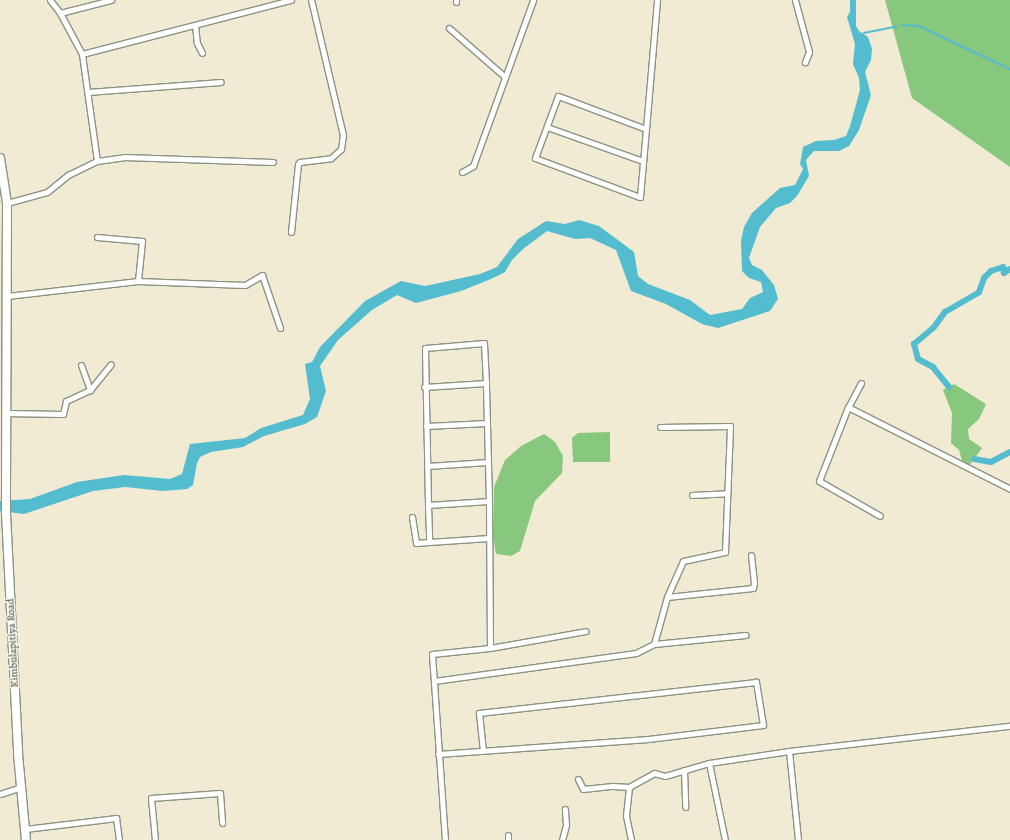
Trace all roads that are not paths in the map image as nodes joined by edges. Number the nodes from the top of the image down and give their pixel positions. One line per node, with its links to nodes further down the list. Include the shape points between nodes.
1 (50, 0): 8 (street)
2 (111, 0): 8 (street)
3 (290, 0): 9 (street)
4 (311, 0): 27 (street, via 343,135 341,149 330,158 298,164)
5 (534, 0): 16 (street)
6 (658, 0): 20 (street)
7 (795, 0): 15 (street, via 809,52)
8 (60, 13): 14 (street)
9 (195, 25): 11 (street); 14 (street)
10 (449, 28): 16 (street)
11 (197, 43): 12 (street); 13 (street)
12 (191, 47)
13 (202, 53)
14 (82, 54): 18 (street)
15 (805, 62)
16 (505, 77): 25 (street, via 473,166)
17 (220, 82): 18 (street)
18 (88, 92): 22 (street)
19 (547, 127): 20 (street, via 558,96); 23 (street); 23 (street, via 535,158 640,197)
20 (646, 129): 23 (street)
21 (0, 158): 26 (main road, Kimbulapitiya Road)
22 (97, 161): 24 (street, via 124,157); 26 (street, via 68,174 47,192)
23 (643, 161)
24 (273, 162)
25 (462, 172)
26 (7, 203): 30 (main road, Kimbulapitiya Road)
27 (291, 232)
28 (97, 237): 29 (street, via 142,240)
29 (138, 281): 30 (street); 31 (street, via 245,285 262,275)
30 (7, 296): 32 (main road, Kimbulapitiya Road)
31 (280, 328)
32 (4, 348): 40 (main road, Kimbulapitiya Road)
33 (111, 364): 38 (street)
34 (81, 365): 38 (street)
35 (486, 383): 37 (street); 37 (street, via 484,343 425,348); 41 (street)
36 (861, 383): 39 (street)
37 (424, 387): 42 (street)
38 (90, 390): 40 (street, via 66,401 63,414)
39 (848, 407): 46 (street); 51 (street, via 819,481)
40 (6, 413): 69 (main road, Kimbulapitiya Road, via 5,489)
41 (487, 423): 42 (street); 44 (street)
42 (426, 426): 45 (street)
43 (660, 427): 47 (street, via 730,426)
44 (488, 462): 45 (street); 49 (street)
45 (427, 466): 50 (street)
46 (1010, 489)
47 (727, 493): 48 (street); 56 (street, via 725,552 682,561)
48 (692, 495)
49 (488, 501): 50 (street); 53 (street)
50 (428, 505): 54 (street)
51 (880, 516)
52 (412, 517): 54 (street, via 416,543)
53 (489, 538): 54 (street); 60 (street)
54 (429, 542)
55 (752, 555): 56 (street, via 752,588)
56 (667, 597): 59 (street)
57 (586, 631): 60 (street)
58 (746, 635): 59 (street)
59 (654, 644): 61 (street, via 636,653)
60 (490, 648): 61 (street, via 432,654)
61 (434, 681): 65 (street)
62 (1010, 726): 64 (street)
63 (483, 750): 63 (street, via 648,739 763,725 756,682 479,713); 65 (street)
64 (789, 751): 66 (street); 83 (street)
65 (438, 754): 79 (street)
66 (709, 763): 67 (street); 82 (street)
67 (684, 770): 70 (street, via 665,776 654,773); 72 (street)
68 (578, 779): 70 (street, via 583,788)
69 (21, 787): 71 (street); 75 (main road, Kimbulapitiya Road)
70 (630, 788): 81 (street, via 626,816)
71 (0, 794)
72 (685, 807)
73 (565, 809): 80 (street, via 566,825)
74 (222, 823): 78 (street, via 220,793 151,798)
75 (25, 829): 76 (main road, Kimbulapitiya Road); 77 (street, via 116,818)
76 (26, 840)
77 (119, 840)
78 (155, 840)
79 (445, 840)
80 (562, 840)
81 (631, 840)
82 (725, 840)
83 (798, 840)

